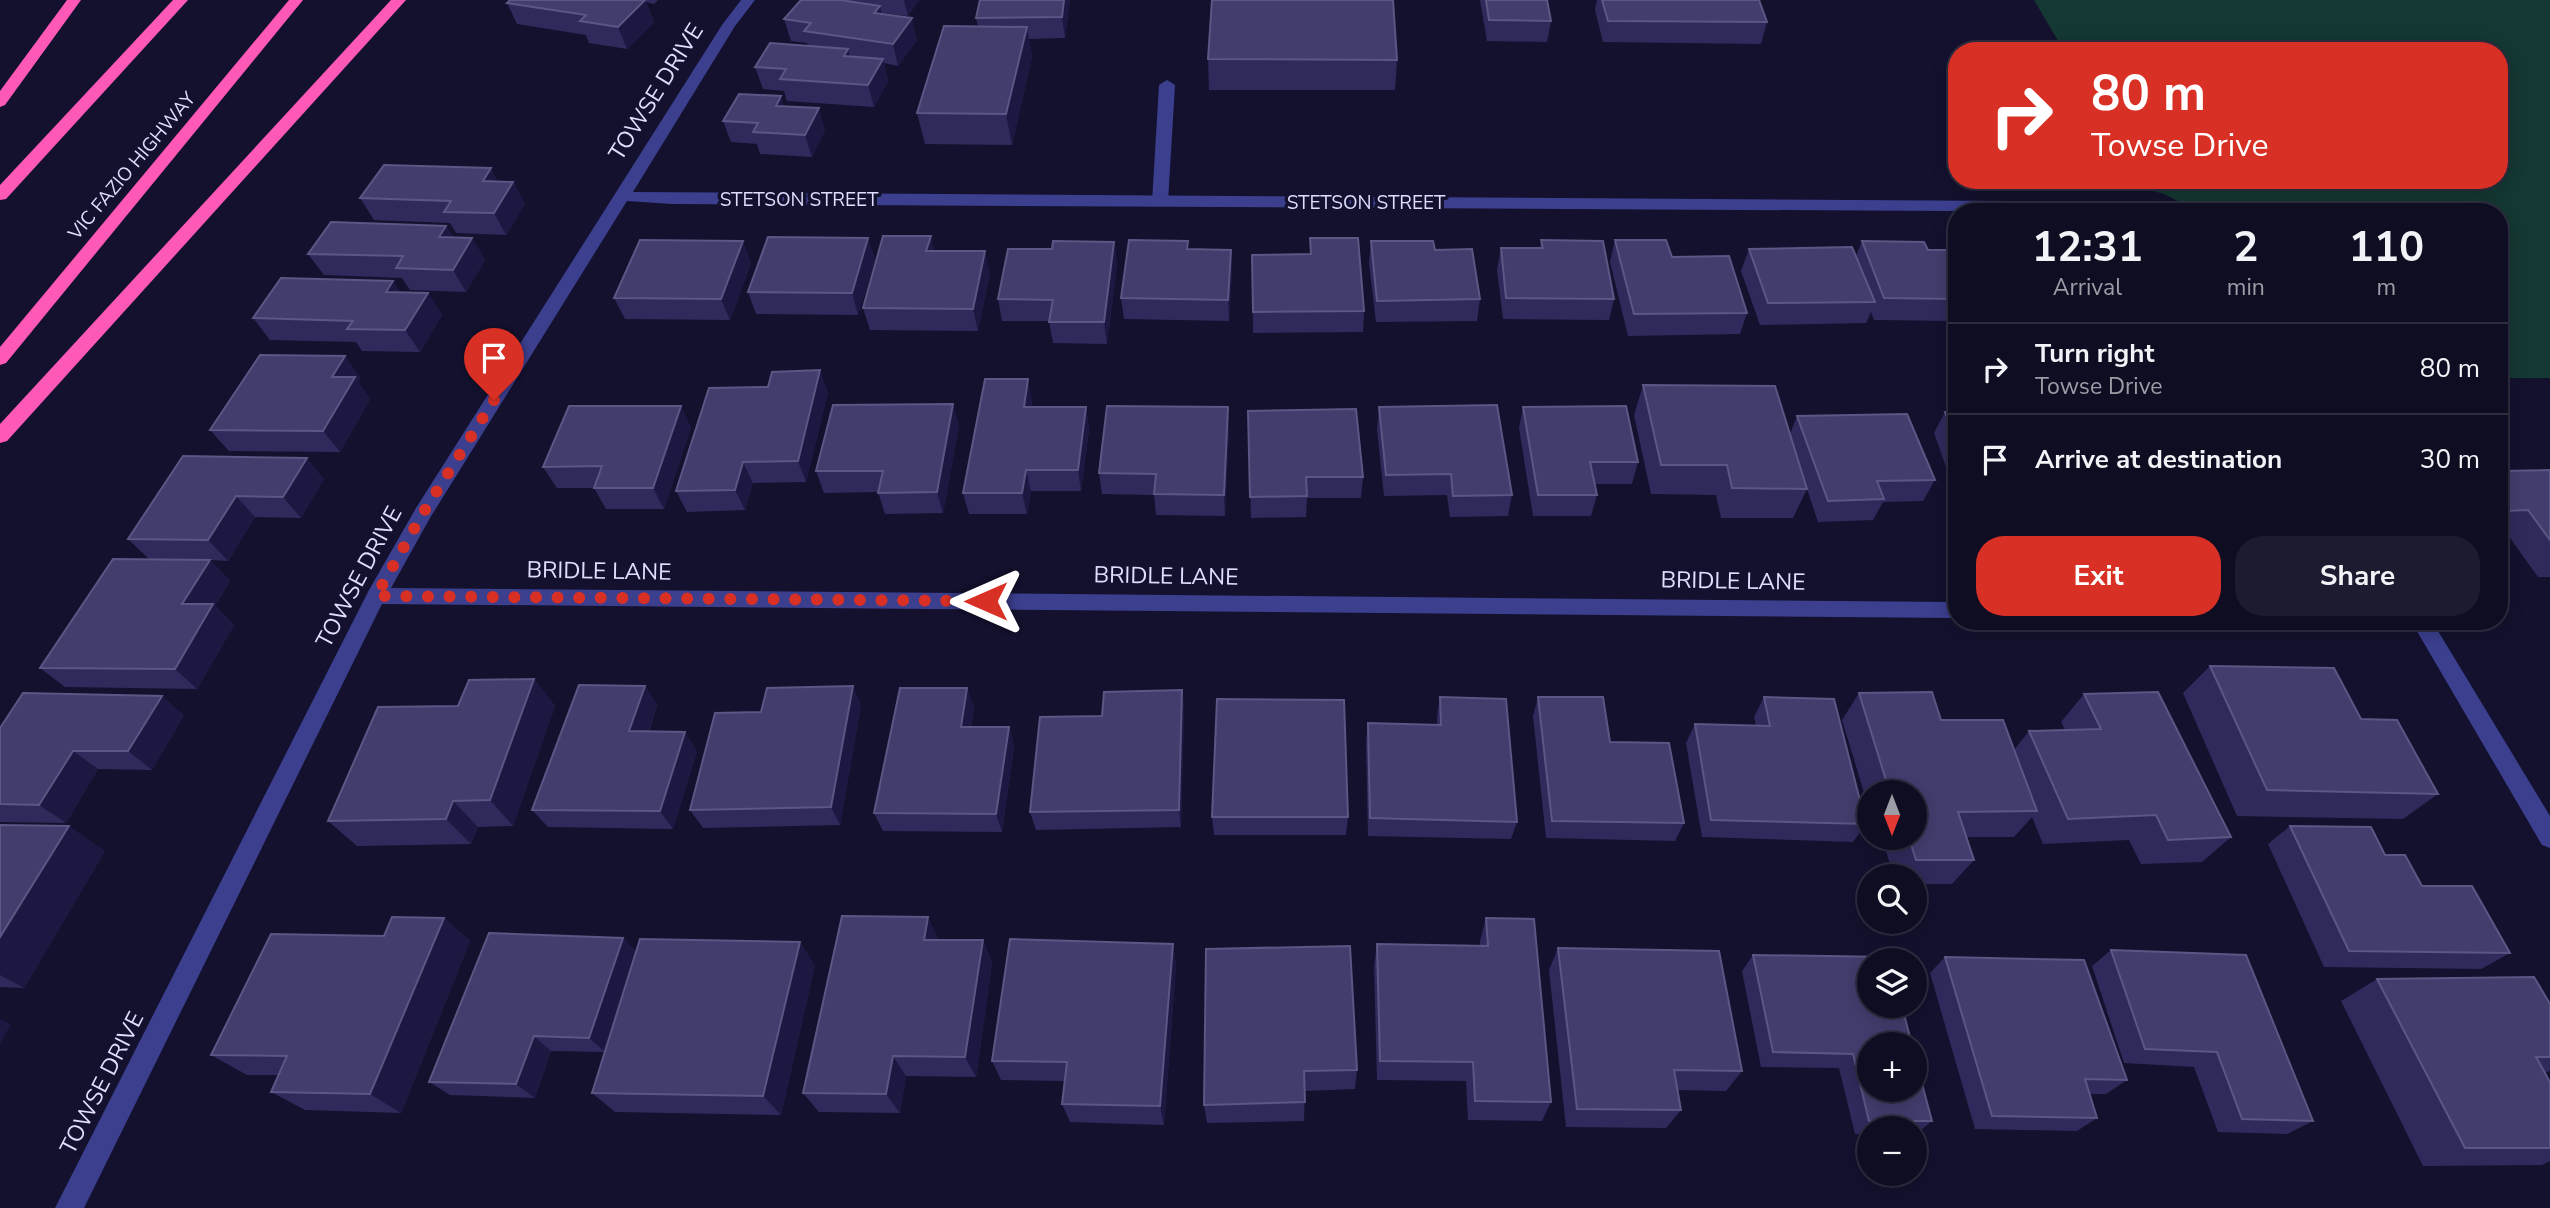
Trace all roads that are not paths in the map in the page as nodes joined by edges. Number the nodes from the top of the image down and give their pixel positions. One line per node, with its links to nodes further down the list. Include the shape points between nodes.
1 (74, 0): 7 (highway)
2 (181, 0): 8 (highway)
3 (296, 0): 12 (highway, VIC FAZIO HIGHWAY)
4 (399, 0): 13 (highway)
5 (748, 0): 9 (street, TOWSE DRIVE)
6 (1167, 85): 10 (street)
7 (0, 102)
8 (0, 195)
9 (622, 196): 10 (street, STETSON STREET); 14 (street, TOWSE DRIVE)
10 (1160, 202): 11 (street, STETSON STREET)
11 (1948, 206)
12 (0, 359)
13 (0, 436)
14 (376, 596): 15 (street, BRIDLE LANE); 18 (street, TOWSE DRIVE)
15 (1948, 610)
16 (2426, 630): 17 (street)
17 (2550, 837)
18 (69, 1208)

